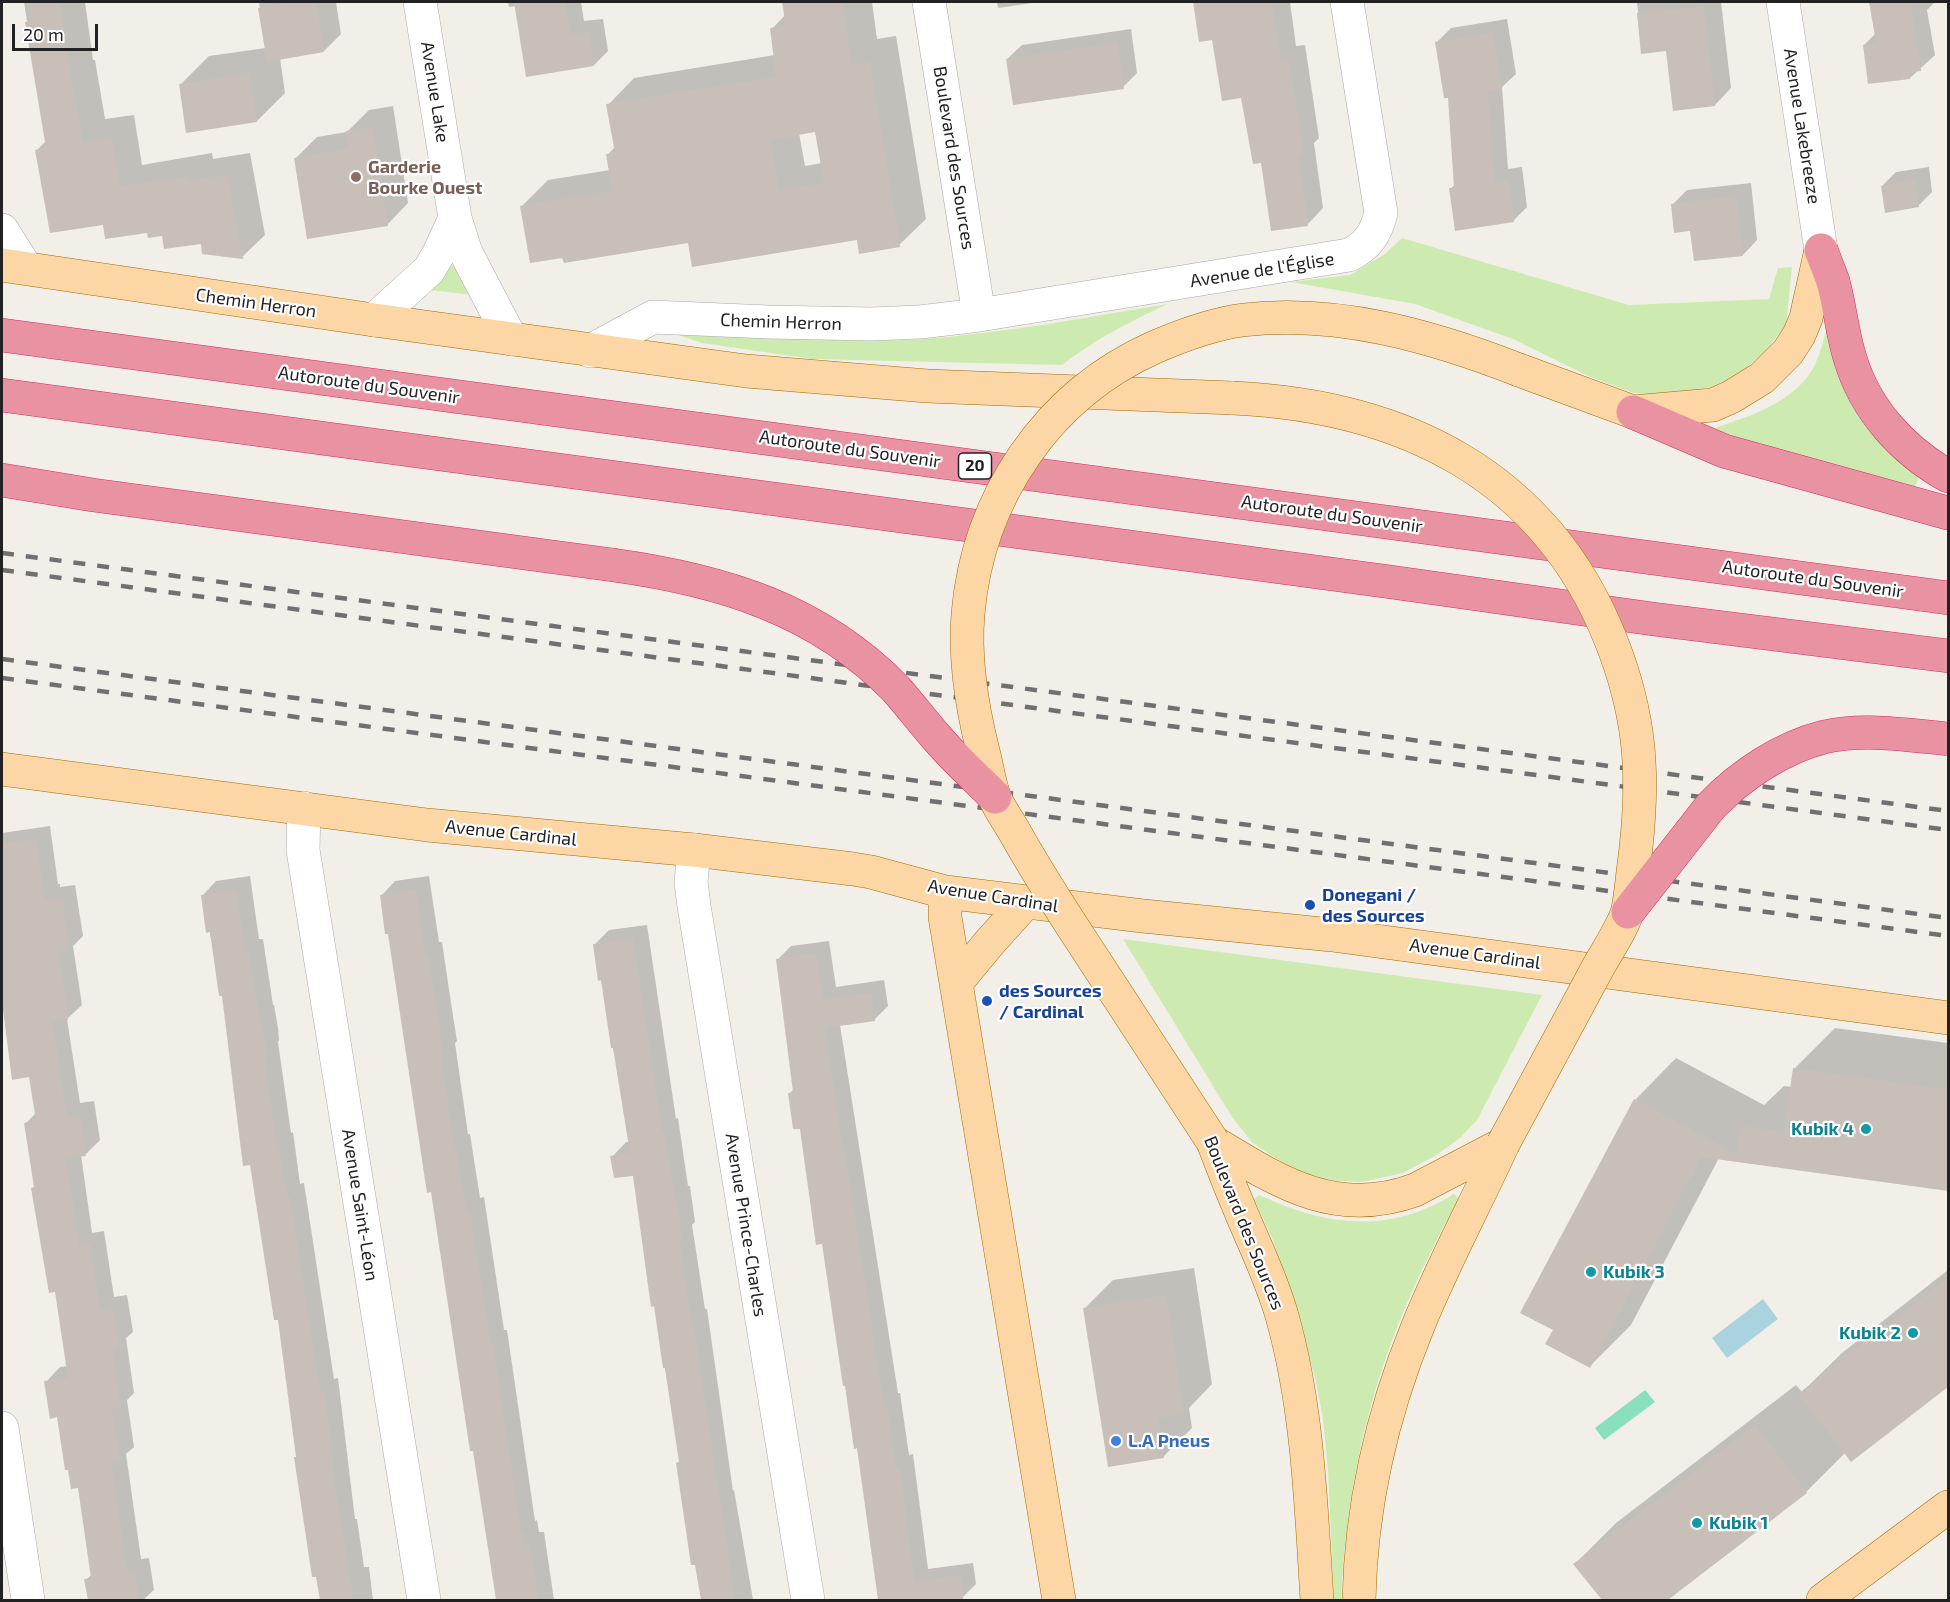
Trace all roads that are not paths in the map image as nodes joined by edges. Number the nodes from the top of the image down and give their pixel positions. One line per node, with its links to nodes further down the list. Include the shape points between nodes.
1 (420, 2): 5 (street, Avenue Lake)
2 (929, 2): 9 (street, Boulevard des Sources)
3 (1347, 2): 9 (street, Avenue de l'Église, via 1381,213 1367,244 1334,259)
4 (1783, 2): 7 (street, Avenue Lakebreeze)
5 (454, 218): 10 (street, via 429,270); 12 (street, Avenue Lake, via 466,253)
6 (2, 230): 8 (street)
7 (1821, 250): 15 (main road, via 1799,335 1762,378 1713,405); 16 (highway, via 1833,282 1850,359 1875,412 1902,443)
8 (14, 267): 10 (main road, Chemin Herron)
9 (980, 315): 13 (street, Chemin Herron, via 872,324 653,317)
10 (374, 320): 12 (main road, Chemin Herron)
11 (2, 335): 19 (highway, Autoroute du Souvenir / 20)
12 (511, 339): 13 (main road, Chemin Herron)
13 (590, 351): 28 (main road, Chemin Herron, bridge, via 927,386 1265,399 1367,419 1458,458 1496,483 1564,551 1588,588 1626,680 1636,723 1641,796)
14 (2, 396): 20 (highway)
15 (1633, 412): 18 (highway, via 1724,451); 23 (main road, Boulevard des Sources, bridge, via 1469,352 1383,328 1323,319 1263,319 1215,326 1129,359 1087,387 1050,422 1001,492 984,533 967,618 969,681)
16 (1948, 476)
17 (2, 480): 23 (highway, bridge, via 613,565 718,585 768,603 843,645 895,689)
18 (1948, 513)
19 (1948, 598)
20 (1948, 656)
21 (1948, 739): 28 (highway, bridge, via 1865,733 1823,738 1758,766 1711,806)
22 (2, 769): 24 (main road, Avenue Cardinal)
23 (994, 797): 31 (main road, Boulevard des Sources, bridge, via 1047,887)
24 (304, 808): 25 (main road, Avenue Cardinal, via 428,825); 37 (street, Avenue Saint-Léon, via 303,850)
25 (694, 850): 26 (main road, Avenue Cardinal, via 870,872); 38 (street, Avenue Prince-Charles, via 694,906)
26 (945, 892): 27 (main road, Avenue Cardinal); 29 (main road, via 945,917)
27 (1026, 902): 29 (main road); 30 (main road, Avenue Cardinal, via 1332,935)
28 (1628, 912): 32 (main road, bridge)
29 (956, 983): 39 (main road)
30 (1948, 1018)
31 (1213, 1142): 32 (main road, via 1286,1184 1341,1200 1362,1201 1400,1195); 40 (main road, Boulevard des Sources, via 1273,1288 1290,1348 1305,1434)
32 (1503, 1144): 41 (main road, via 1418,1325 1393,1395 1369,1488)
33 (2, 1428): 34 (street)
34 (6, 1490): 36 (street)
35 (1948, 1507): 42 (main road)
36 (28, 1600)
37 (424, 1600)
38 (808, 1600)
39 (1059, 1600)
40 (1317, 1600)
41 (1359, 1600)
42 (1823, 1600)

